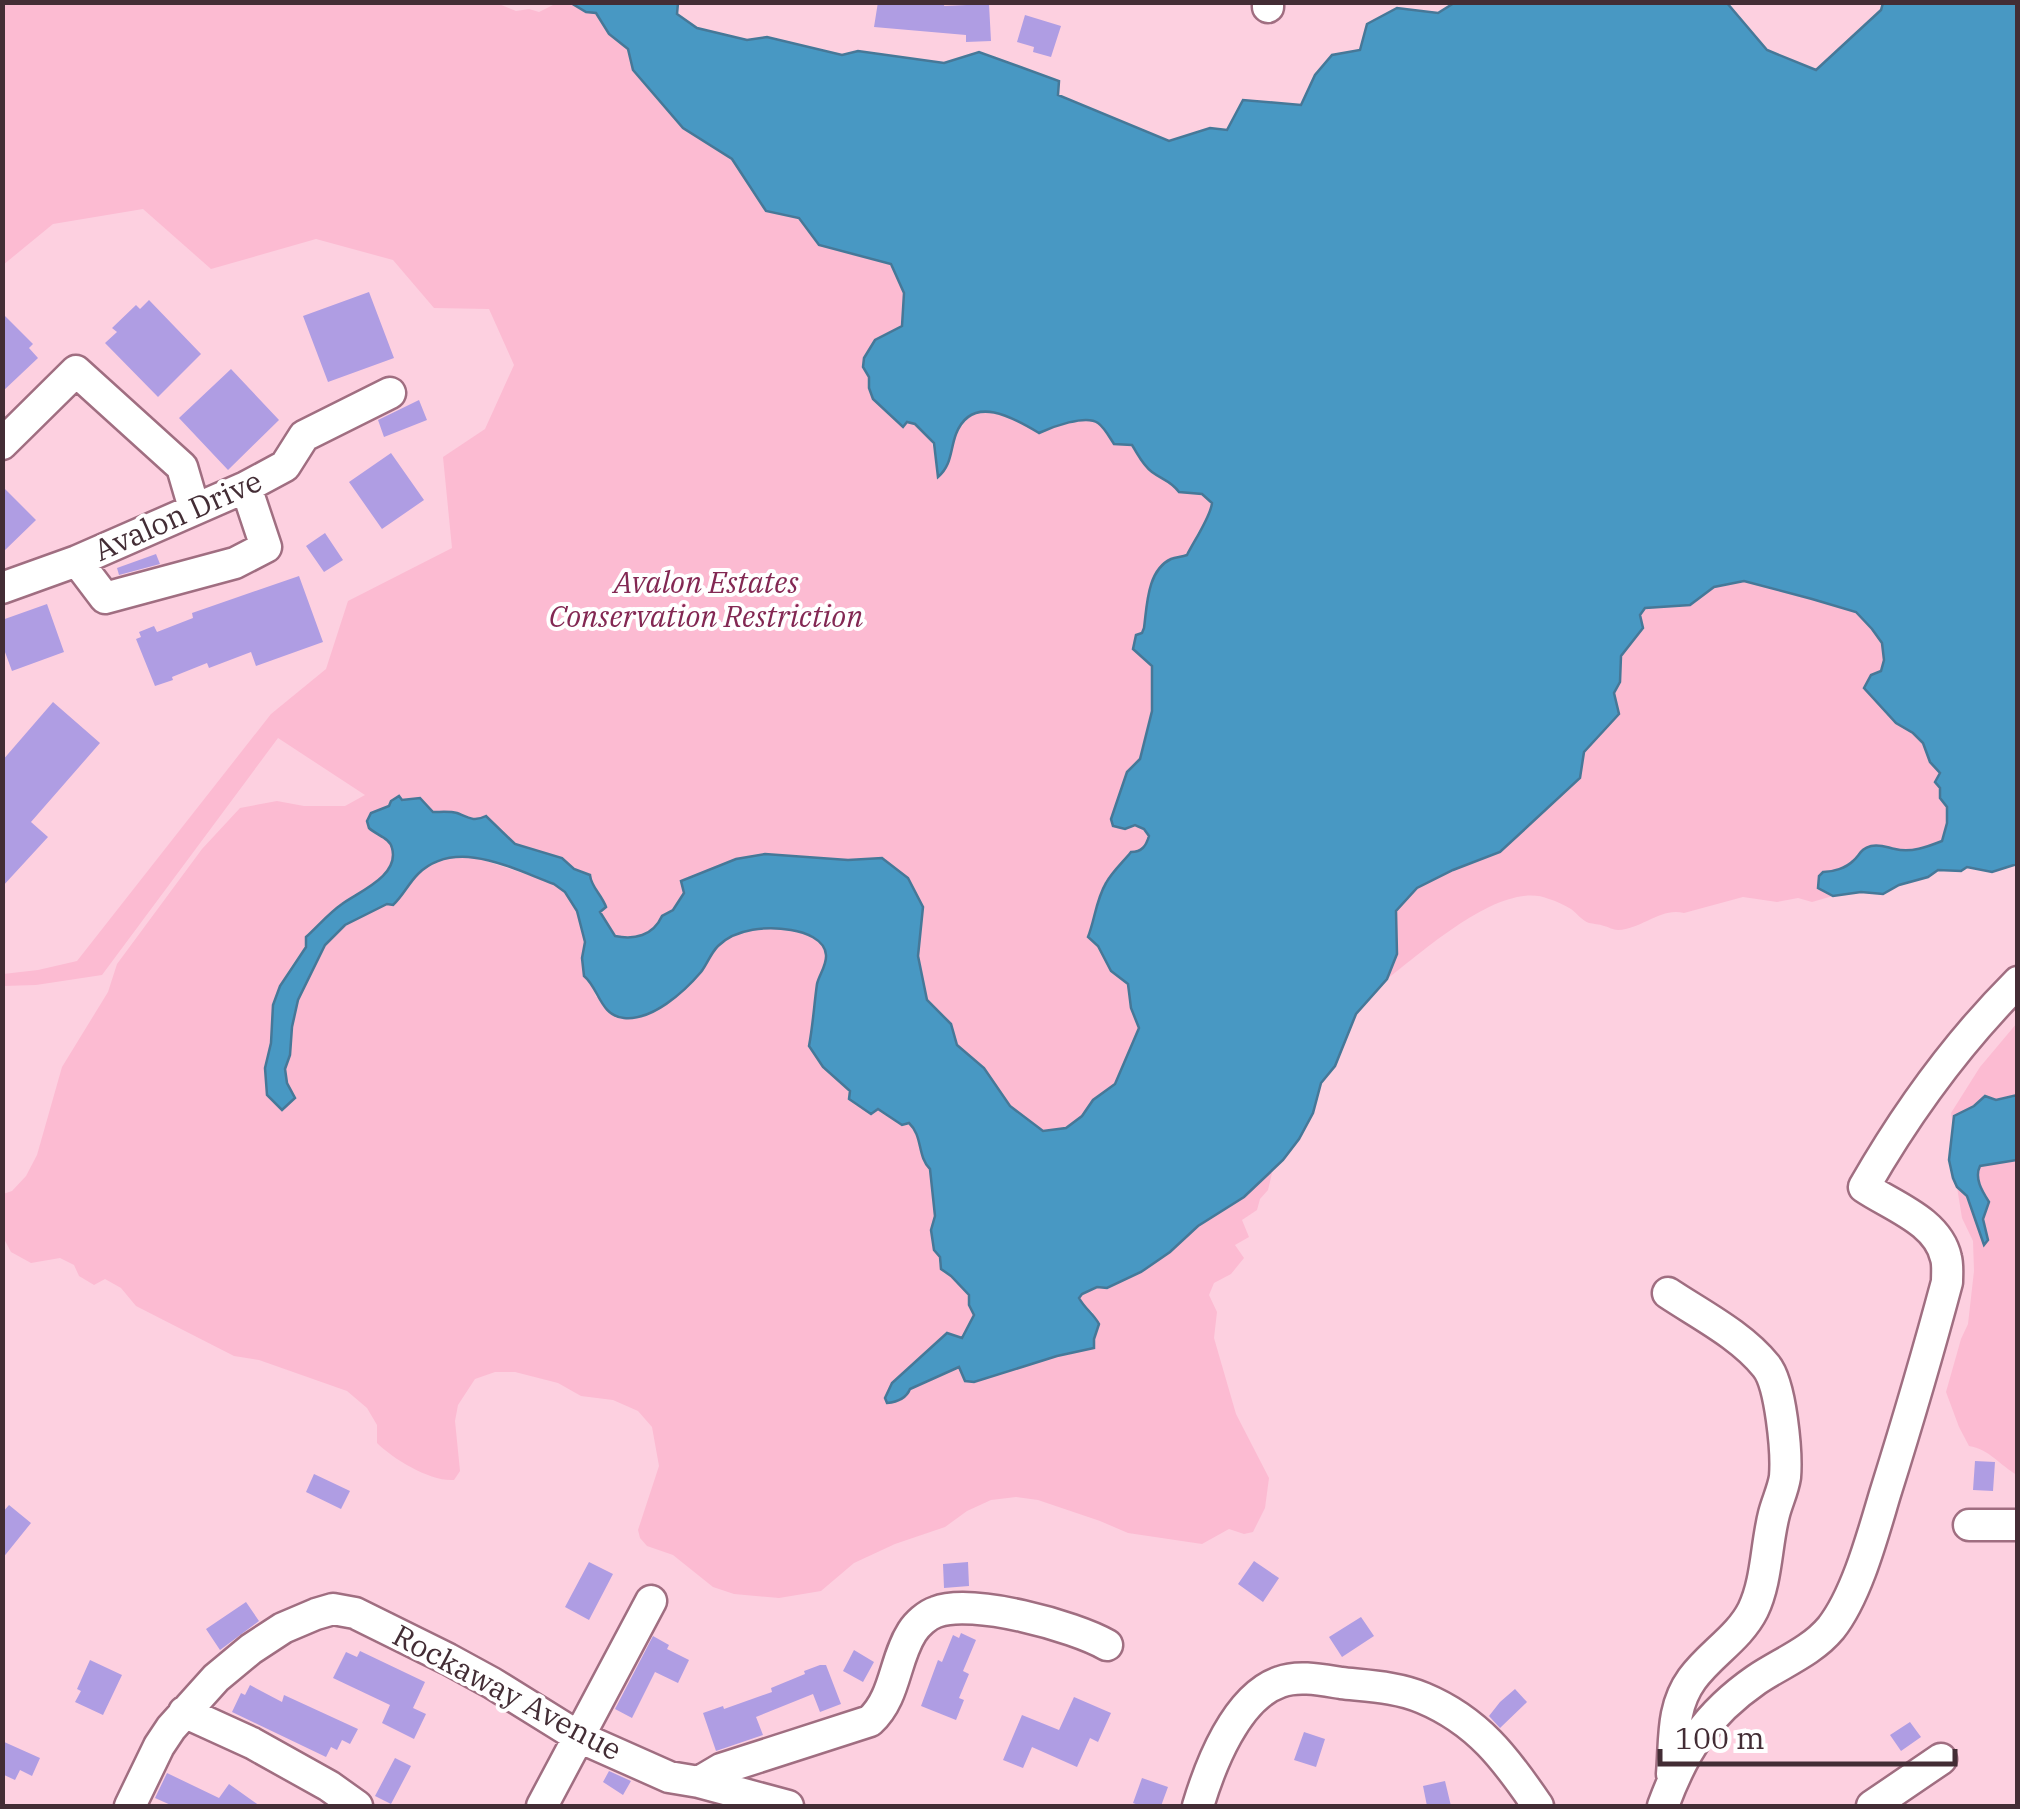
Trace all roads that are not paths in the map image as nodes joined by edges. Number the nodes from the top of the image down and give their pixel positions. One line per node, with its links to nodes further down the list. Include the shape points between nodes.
1 (390, 393): 3 (street, Avalon Drive, via 304,436 286,466)
2 (2, 444): 4 (street, via 76,370 182,468)
3 (246, 487): 4 (street, Avalon Drive); 5 (street, via 266,547 235,563 105,598)
4 (194, 508): 5 (street, Avalon Drive)
5 (76, 562): 6 (street, Avalon Drive)
6 (2, 588)
7 (2018, 982): 17 (street, via 1928,1087 1864,1187 1939,1240 1947,1282 1846,1603 1812,1646 1713,1716)
8 (1668, 1293): 17 (street, via 1767,1367 1783,1427 1785,1476 1751,1614 1692,1680 1680,1705)
9 (2018, 1524): 10 (street)
10 (1969, 1525)
11 (651, 1601): 14 (street)
12 (1107, 1644): 16 (street, via 1027,1617 936,1611 910,1634 886,1700 870,1721)
13 (184, 1712): 14 (street, Rockaway Avenue, via 270,1636 316,1614 343,1610 492,1683); 18 (street, via 158,1746); 19 (street, via 252,1743)
14 (579, 1737): 16 (street, Rockaway Avenue); 20 (street)
15 (1941, 1759): 24 (street)
16 (699, 1782): 21 (street, Rockaway Avenue)
17 (1667, 1797)
18 (130, 1806)
19 (357, 1806)
20 (542, 1806)
21 (788, 1806)
22 (1198, 1806): 23 (street, via 1245,1708 1278,1682 1295,1679 1422,1697 1487,1738)
23 (1538, 1806)
24 (1872, 1806)

